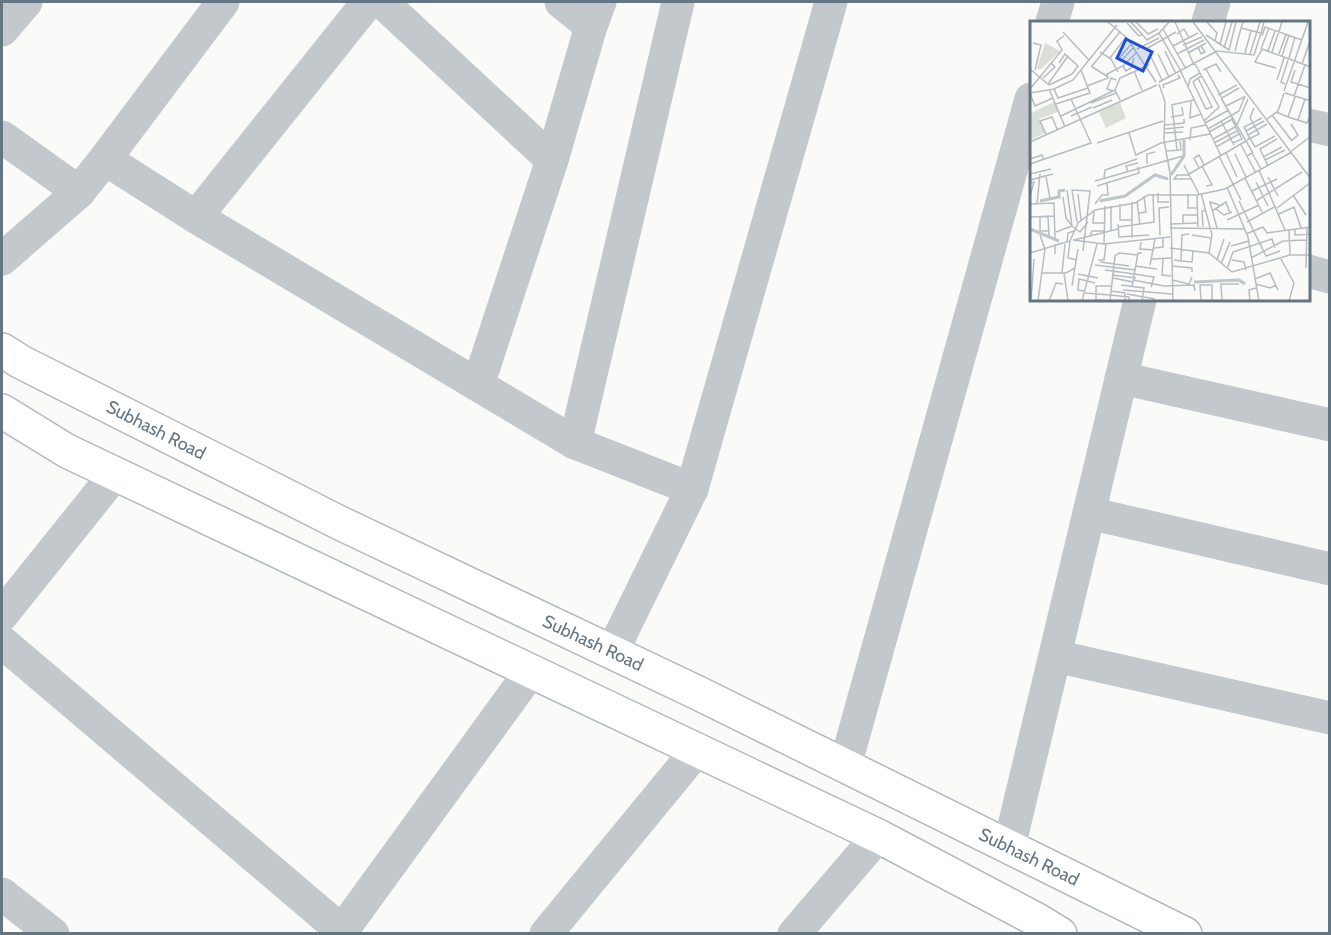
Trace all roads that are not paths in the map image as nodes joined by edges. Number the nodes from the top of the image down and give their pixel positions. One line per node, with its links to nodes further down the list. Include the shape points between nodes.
1 (26, 2): 13 (street)
2 (223, 2): 18 (street)
3 (368, 2): 21 (street)
4 (382, 2): 19 (street)
5 (561, 2): 10 (street)
6 (678, 2): 31 (street)
7 (831, 2): 33 (street)
8 (1058, 2): 11 (street)
9 (1214, 2): 12 (street)
10 (595, 14): 19 (street)
11 (1052, 21)
12 (1208, 21)
13 (2, 30)
14 (1030, 103): 43 (street)
15 (1310, 125): 16 (street)
16 (1329, 130)
17 (2, 137): 20 (street)
18 (105, 159): 20 (street); 21 (street)
19 (552, 160): 28 (street)
20 (79, 192): 22 (street)
21 (196, 217): 28 (street)
22 (2, 260)
23 (1310, 271): 24 (street)
24 (1329, 276)
25 (1140, 302): 27 (street)
26 (2, 350): 38 (street, Subhash Road, via 340,523)
27 (1121, 378): 30 (street); 34 (street)
28 (478, 385): 31 (street)
29 (2, 411): 32 (street, via 67,451)
30 (1329, 425)
31 (575, 443): 33 (street)
32 (115, 474): 36 (street); 40 (street)
33 (692, 489): 38 (street)
34 (1089, 513): 35 (street); 39 (street)
35 (1329, 569)
36 (2, 615)
37 (2, 642): 48 (street)
38 (612, 652): 43 (street, Subhash Road)
39 (1055, 656): 41 (street); 45 (street)
40 (531, 671): 42 (street); 48 (street)
41 (1329, 718)
42 (697, 750): 44 (street); 50 (street)
43 (845, 766): 45 (street, Subhash Road)
44 (878, 836): 47 (street); 51 (street)
45 (1009, 847): 52 (street, Subhash Road)
46 (2, 894): 49 (street)
47 (1043, 929)
48 (341, 932)
49 (53, 933)
50 (546, 933)
51 (794, 933)
52 (1185, 933)

